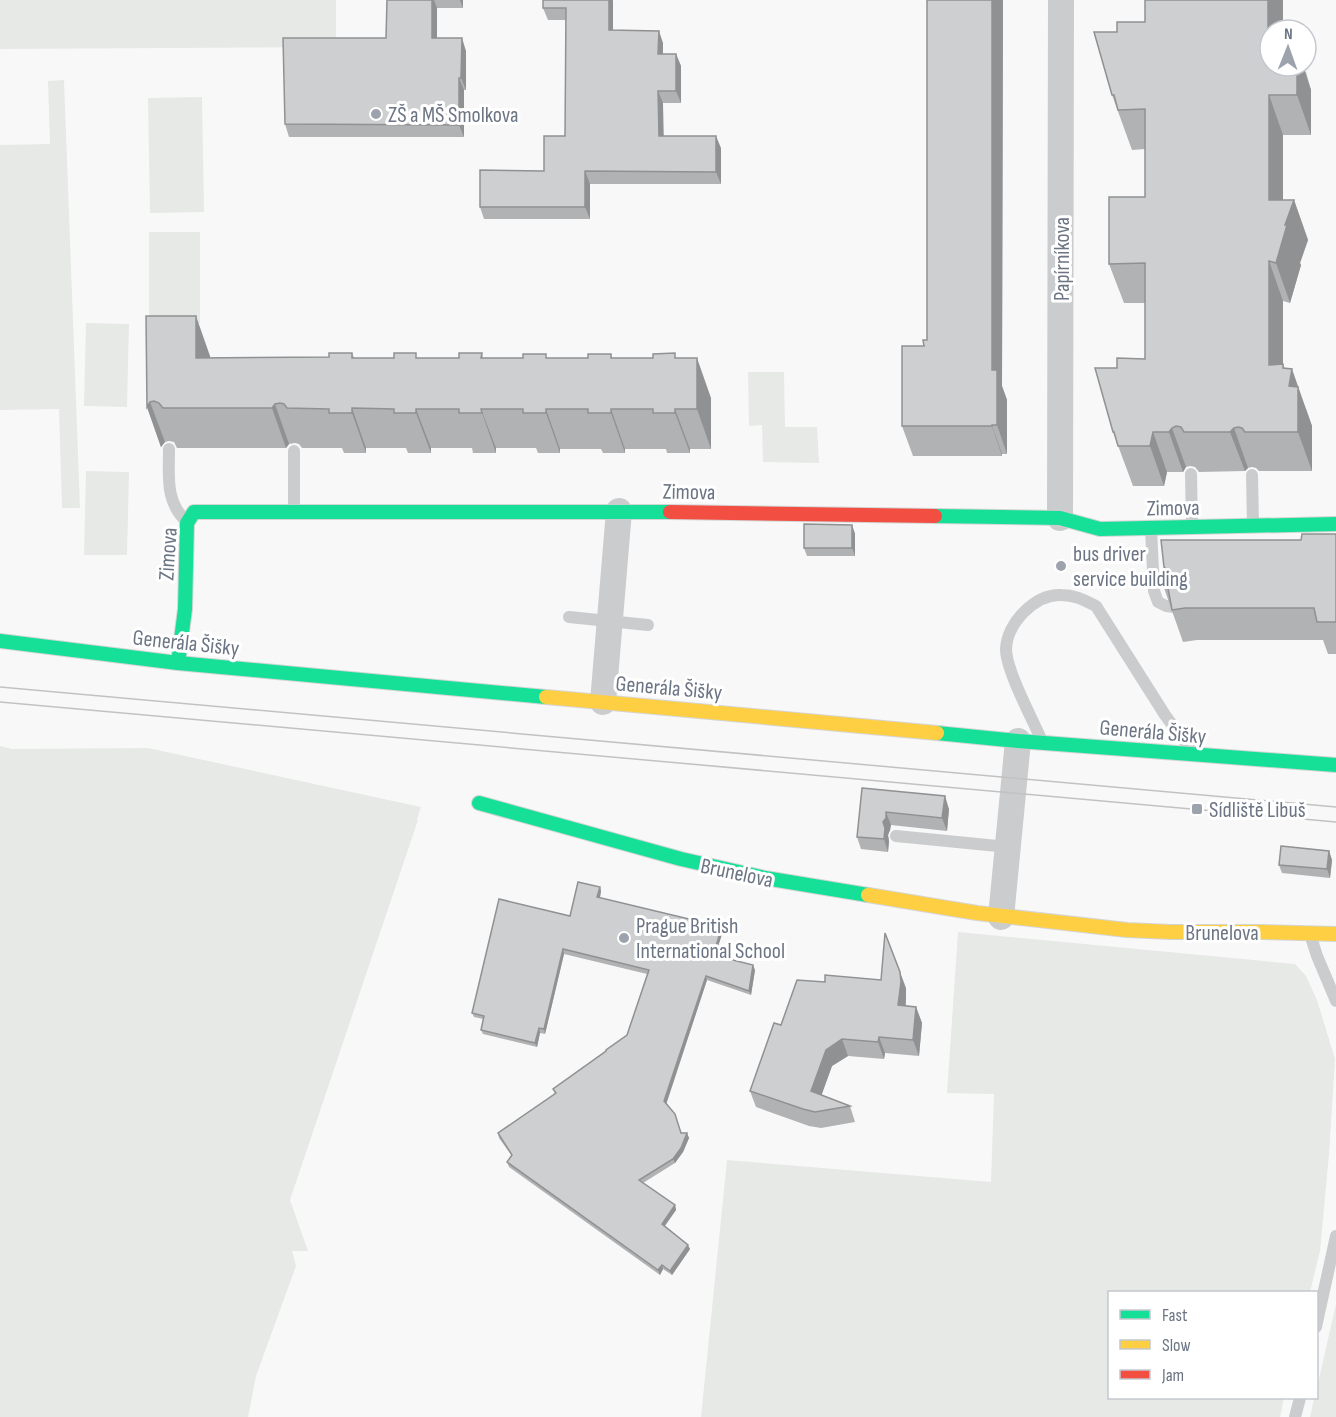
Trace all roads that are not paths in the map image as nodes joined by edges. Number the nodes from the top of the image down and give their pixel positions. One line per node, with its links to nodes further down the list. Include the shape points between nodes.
1 (1061, 0): 8 (street, Papírníkova)
2 (169, 449): 9 (lane, via 171,498)
3 (294, 451): 7 (lane)
4 (1191, 474): 13 (lane)
5 (1252, 475): 11 (lane)
6 (619, 511): 7 (street, Zimova); 8 (street, Zimova); 16 (street)
7 (294, 512): 9 (street, Zimova, via 194,512)
8 (1060, 518): 12 (street, Zimova, via 1100,529)
9 (187, 523): 19 (street, Zimova, via 185,609)
10 (1336, 524): 11 (street, Zimova)
11 (1253, 526): 13 (street, Zimova)
12 (1150, 528): 13 (street, Zimova); 14 (lane, via 1154,591 1158,602)
13 (1192, 528)
14 (1174, 607)
15 (569, 617): 16 (lane)
16 (610, 621): 17 (lane); 20 (street)
17 (648, 625)
18 (0, 641): 19 (street, Generála Šišky)
19 (178, 663): 20 (street, Generála Šišky)
20 (603, 702): 21 (street, Generála Šišky)
21 (1030, 742): 22 (street, Generála Šišky); 22 (lane, via 1006,648 1011,630 1023,612 1039,601 1059,595 1079,597 1096,606); 26 (street)
22 (1194, 755): 23 (street, Generála Šišky)
23 (1336, 765)
24 (479, 803): 27 (street, Brunelova, via 765,878)
25 (896, 836): 26 (lane)
26 (1008, 847): 27 (street)
27 (1001, 917): 28 (street, Brunelova, via 1149,931)
28 (1310, 933): 29 (street, Brunelova); 30 (lane)
29 (1336, 934)
30 (1336, 1001)
31 (1336, 1236): 32 (lane)
32 (1318, 1323)
33 (1300, 1399): 34 (lane)
34 (1296, 1417)

